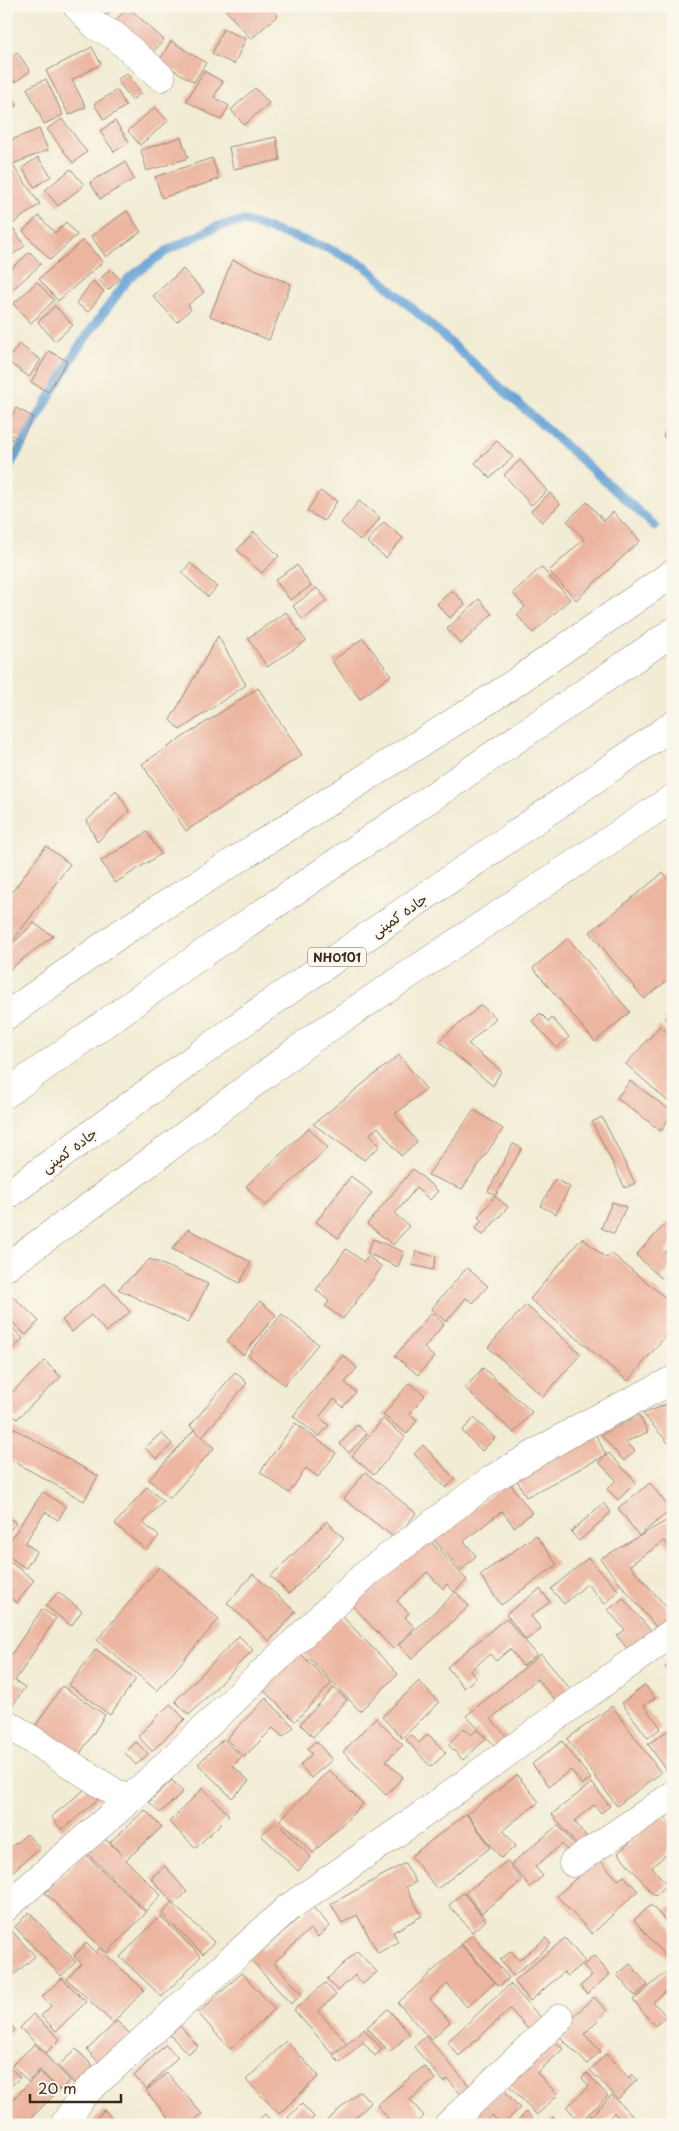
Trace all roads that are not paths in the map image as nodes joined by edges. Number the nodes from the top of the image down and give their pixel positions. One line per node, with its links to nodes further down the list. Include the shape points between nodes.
1 (77, 6): 2 (main road, via 96,26 115,36)
2 (161, 77)
3 (673, 573): 7 (main road, via 506,689 121,933)
4 (673, 632): 8 (main road, via 201,955)
5 (673, 725): 9 (main road, جاده کمپنی / NH0101, via 264,1008)
6 (673, 798): 10 (main road, via 312,1039)
7 (6, 1016)
8 (6, 1094)
9 (6, 1196)
10 (6, 1267)
11 (673, 1380): 15 (main road, via 579,1428 492,1479 367,1573)
12 (673, 1632): 19 (main road, via 416,1820 288,1908 83,2095)
13 (6, 1723): 15 (main road)
14 (673, 1795): 16 (main road)
15 (128, 1800): 17 (main road)
16 (574, 1863)
17 (6, 1906)
18 (560, 2018): 20 (main road)
19 (64, 2125)
20 (448, 2125)

